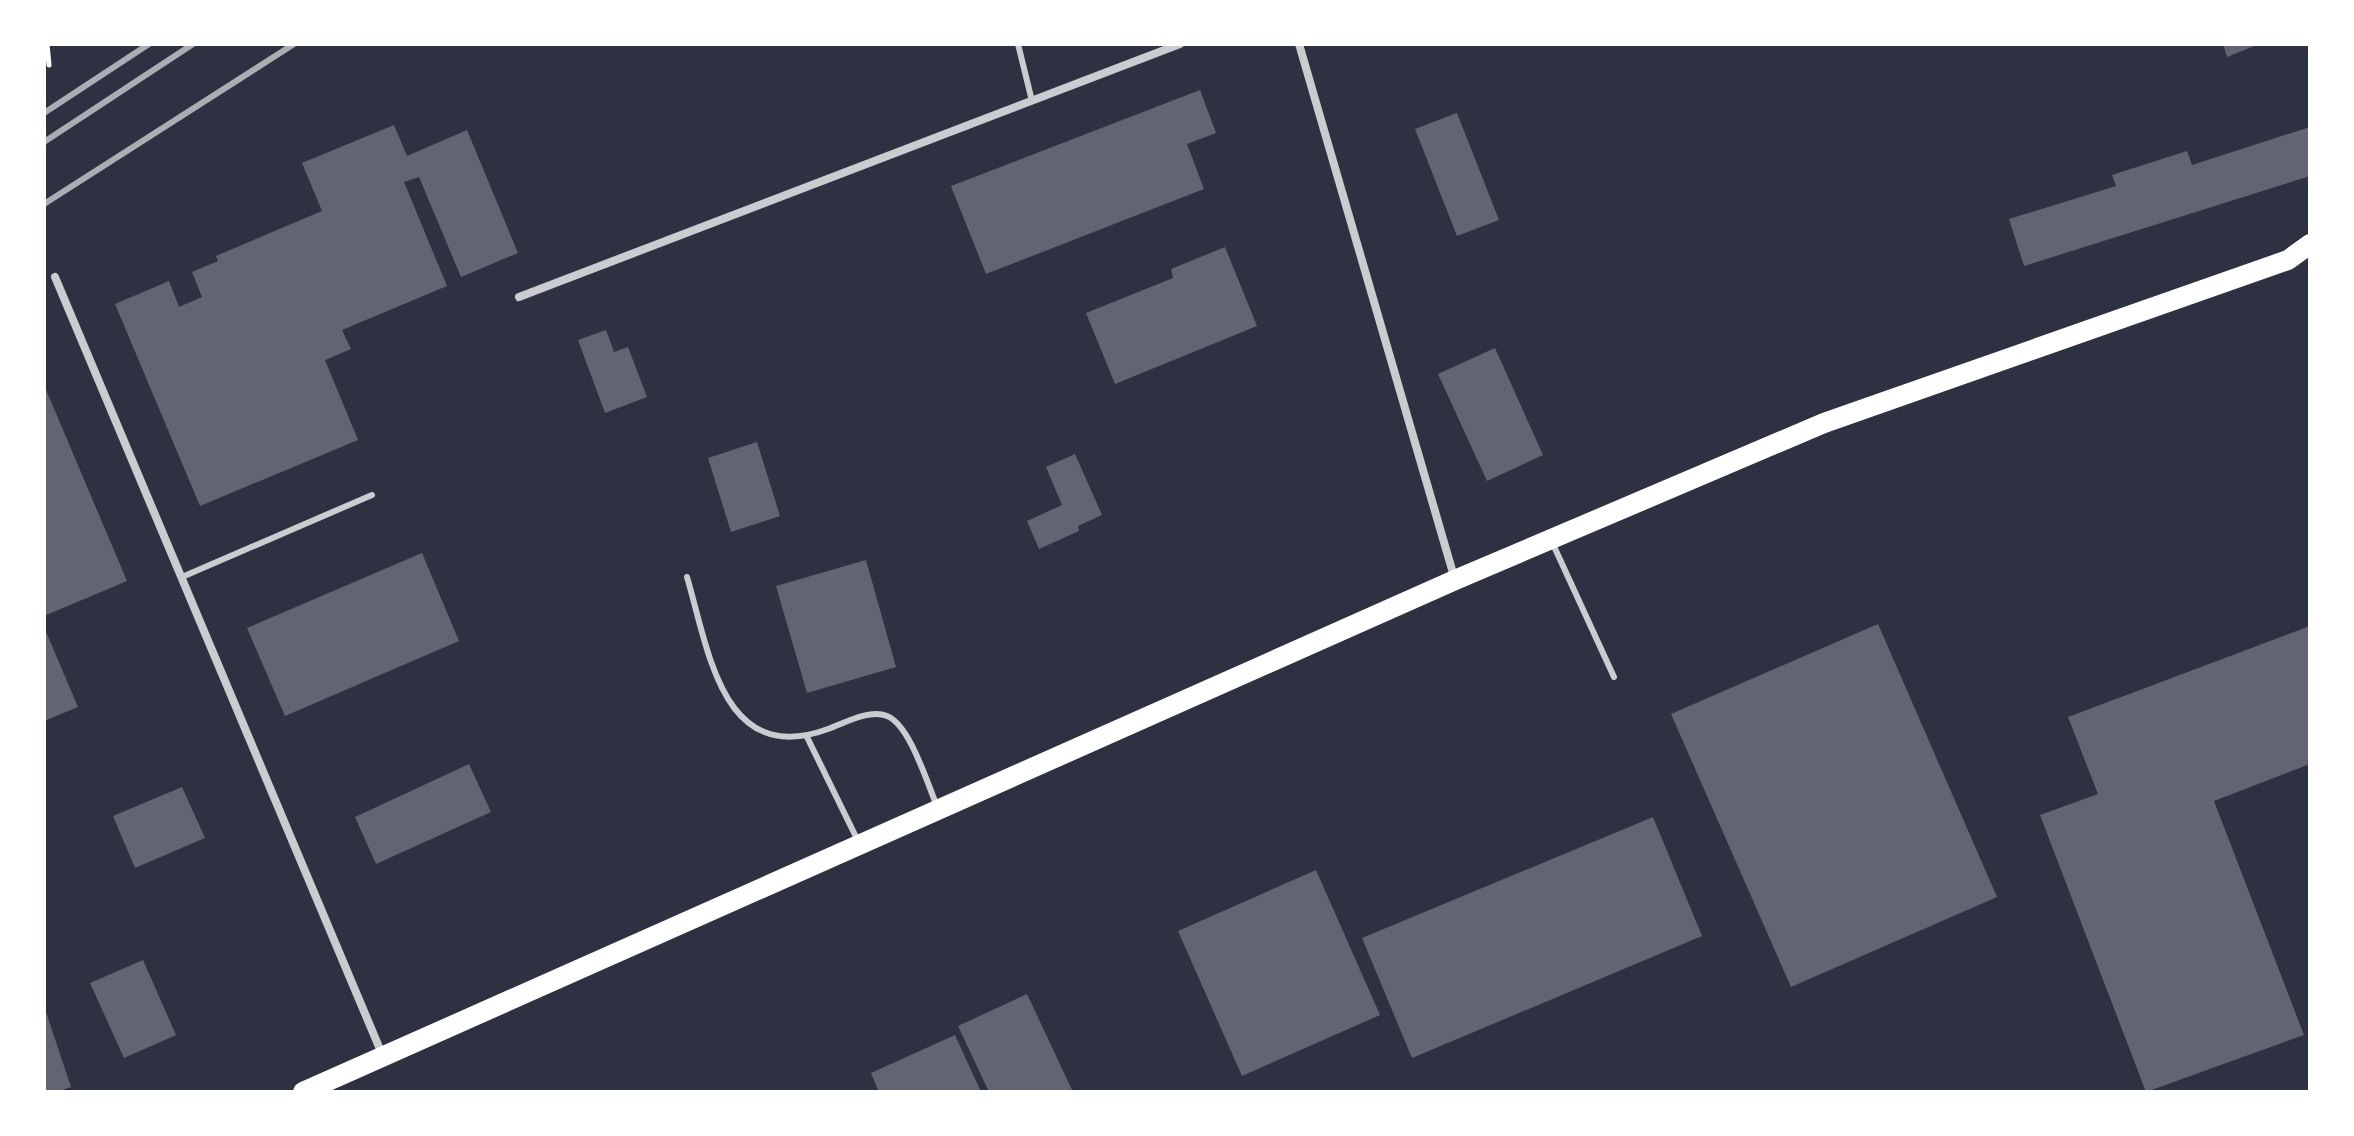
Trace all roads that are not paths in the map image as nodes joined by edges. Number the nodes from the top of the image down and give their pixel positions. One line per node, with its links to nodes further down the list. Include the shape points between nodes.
1 (1018, 44): 4 (lane)
2 (1180, 44): 4 (street)
3 (1299, 44): 14 (street)
4 (1032, 101): 9 (street)
5 (2310, 244): 6 (main road)
6 (2288, 260): 7 (main road); 11 (main road, via 1851,412)
7 (2310, 262)
8 (55, 277): 12 (street)
9 (519, 297)
10 (372, 495): 12 (lane)
11 (1551, 540): 14 (main road); 15 (lane)
12 (182, 577): 19 (street)
13 (687, 577): 16 (lane, via 722,693 742,718 772,737)
14 (1455, 580): 17 (main road)
15 (1614, 677)
16 (807, 737): 17 (lane, via 867,714 887,716 904,730); 18 (lane)
17 (939, 809): 18 (main road)
18 (859, 844): 19 (main road)
19 (383, 1055): 20 (main road)
20 (303, 1092)

